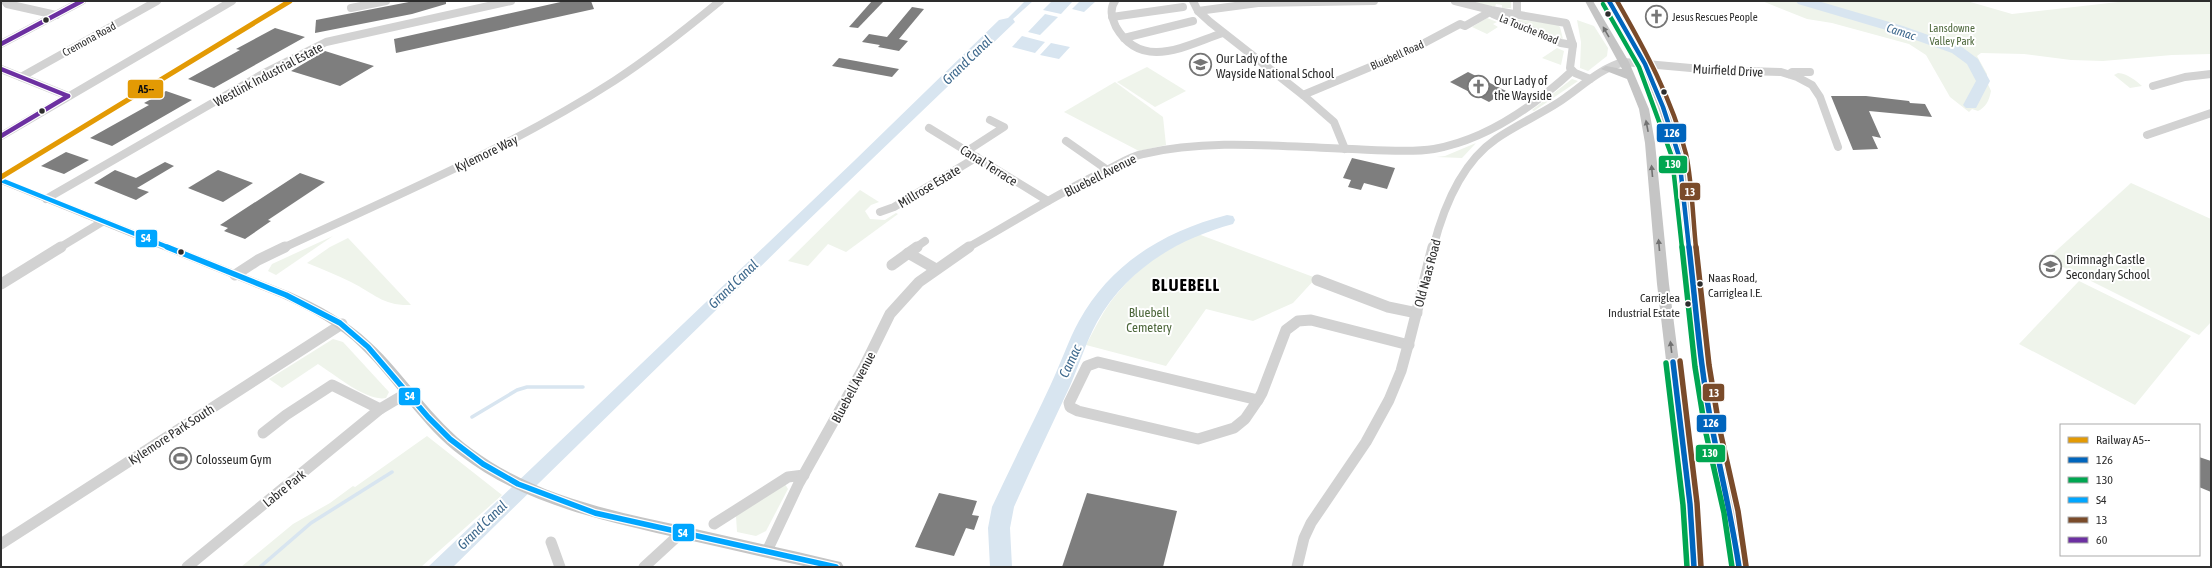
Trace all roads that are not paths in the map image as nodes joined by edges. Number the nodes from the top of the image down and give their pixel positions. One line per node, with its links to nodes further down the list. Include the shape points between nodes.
1 (5, 1): 20 (street, via 7,4)
2 (82, 1): 20 (street)
3 (157, 1): 35 (street, Cremona Road)
4 (232, 1): 40 (street)
5 (386, 1): 15 (street)
6 (511, 1): 55 (street, Westlink Industrial Estate, via 326,42 266,72)
7 (720, 1): 63 (street, Kylemore Way, via 635,68 539,126 462,166 258,260)
8 (1115, 1): 21 (street, via 1112,5)
9 (1193, 1): 17 (street)
10 (1374, 1): 17 (street, via 1258,3)
11 (1458, 1): 18 (street, La Touche Road)
12 (1517, 1): 19 (street)
13 (1589, 1): 27 (main road, one-way to 13)
14 (1609, 1): 28 (main road)
15 (351, 8)
16 (1183, 8): 21 (street)
17 (1198, 11): 23 (street)
18 (1490, 12): 19 (street, La Touche Road); 26 (street, La Touche Road, via 1558,42); 39 (street, Bluebell Road, via 1465,26 1460,24 1411,50)
19 (1517, 14): 26 (street, La Touche Road, via 1566,23)
20 (56, 15): 25 (street)
21 (1112, 17): 24 (street)
22 (1193, 21): 24 (street)
23 (1223, 33): 24 (street, via 1157,53 1149,52); 39 (street)
24 (1124, 38)
25 (1, 44)
26 (1572, 45): 31 (street)
27 (1624, 62): 28 (street, Old Naas Road); 30 (street, Old Naas Road); 36 (main road)
28 (1645, 64): 33 (street, Muirfield Drive); 85 (main road, via 1679,156 1706,395 1731,512)
29 (1, 69): 35 (street)
30 (1606, 69): 36 (main road, via 1619,71); 37 (street, Old Naas Road)
31 (1572, 71): 37 (street); 41 (street, Bluebell Avenue, via 1550,91)
32 (1810, 72): 33 (street, Muirfield Drive)
33 (1789, 74): 49 (street, via 1813,86 1833,126)
34 (2211, 74): 38 (street, via 2185,77)
35 (21, 77): 40 (street)
36 (1631, 77): 84 (main road, one-way to 36, via 1690,504 1663,284 1650,142 1644,109)
37 (1590, 80): 43 (street, Old Naas Road)
38 (2154, 86)
39 (1303, 95): 50 (street, via 1334,122)
40 (68, 96): 47 (street)
41 (1522, 110): 43 (street); 50 (street, Bluebell Avenue, via 1485,132 1433,149)
42 (2211, 112): 46 (street)
43 (1534, 117): 66 (street, Old Naas Road, via 1488,145 1468,166 1449,202 1432,250)
44 (990, 120): 51 (street, via 1004,128)
45 (929, 128): 51 (street, Canal Terrace)
46 (2147, 135)
47 (1, 136)
48 (1066, 141): 53 (street)
49 (1838, 147)
50 (1345, 149): 53 (street, Bluebell Avenue, via 1249,145 1174,148 1142,154)
51 (967, 151): 52 (street, Canal Terrace)
52 (977, 157): 56 (street, Canal Terrace); 57 (street, Millrose Estate, via 894,207)
53 (1106, 170): 56 (street, Bluebell Avenue)
54 (3, 181): 55 (main road)
55 (46, 199): 58 (main road)
56 (1048, 201): 62 (street, Bluebell Avenue, via 959,252)
57 (880, 212)
58 (102, 222): 63 (main road); 65 (street)
59 (925, 241): 60 (street)
60 (908, 254): 61 (street); 62 (street)
61 (892, 265)
62 (936, 269): 73 (street, Bluebell Avenue, via 898,303 890,314 864,367)
63 (235, 275): 67 (main road, via 309,306)
64 (1317, 280): 66 (street, via 1388,307)
65 (1, 284)
66 (1417, 313): 68 (street, Old Naas Road)
67 (342, 324): 69 (main road, via 367,346); 77 (street, Kylemore Park South)
68 (1409, 345): 70 (street, via 1311,320 1298,321 1286,330); 83 (street, Old Naas Road, via 1390,399 1368,439 1308,528)
69 (407, 393): 71 (street, Labre Park); 75 (main road, via 446,435 470,455 510,479 570,506)
70 (1258, 400): 70 (street, via 1245,419 1234,428 1193,439 1078,411 1072,409 1069,403 1087,366 1098,362)
71 (380, 409): 72 (street, via 332,385 286,414); 79 (street, Labre Park)
72 (263, 433)
73 (804, 475): 74 (street, via 788,477); 78 (street, Bluebell Avenue)
74 (714, 524)
75 (681, 533): 78 (main road); 81 (street)
76 (551, 542): 80 (street)
77 (1, 544)
78 (767, 551): 82 (main road)
79 (187, 567)
80 (560, 567)
81 (644, 567)
82 (836, 567)
83 (1297, 567)
84 (1694, 567)
85 (1739, 567)

